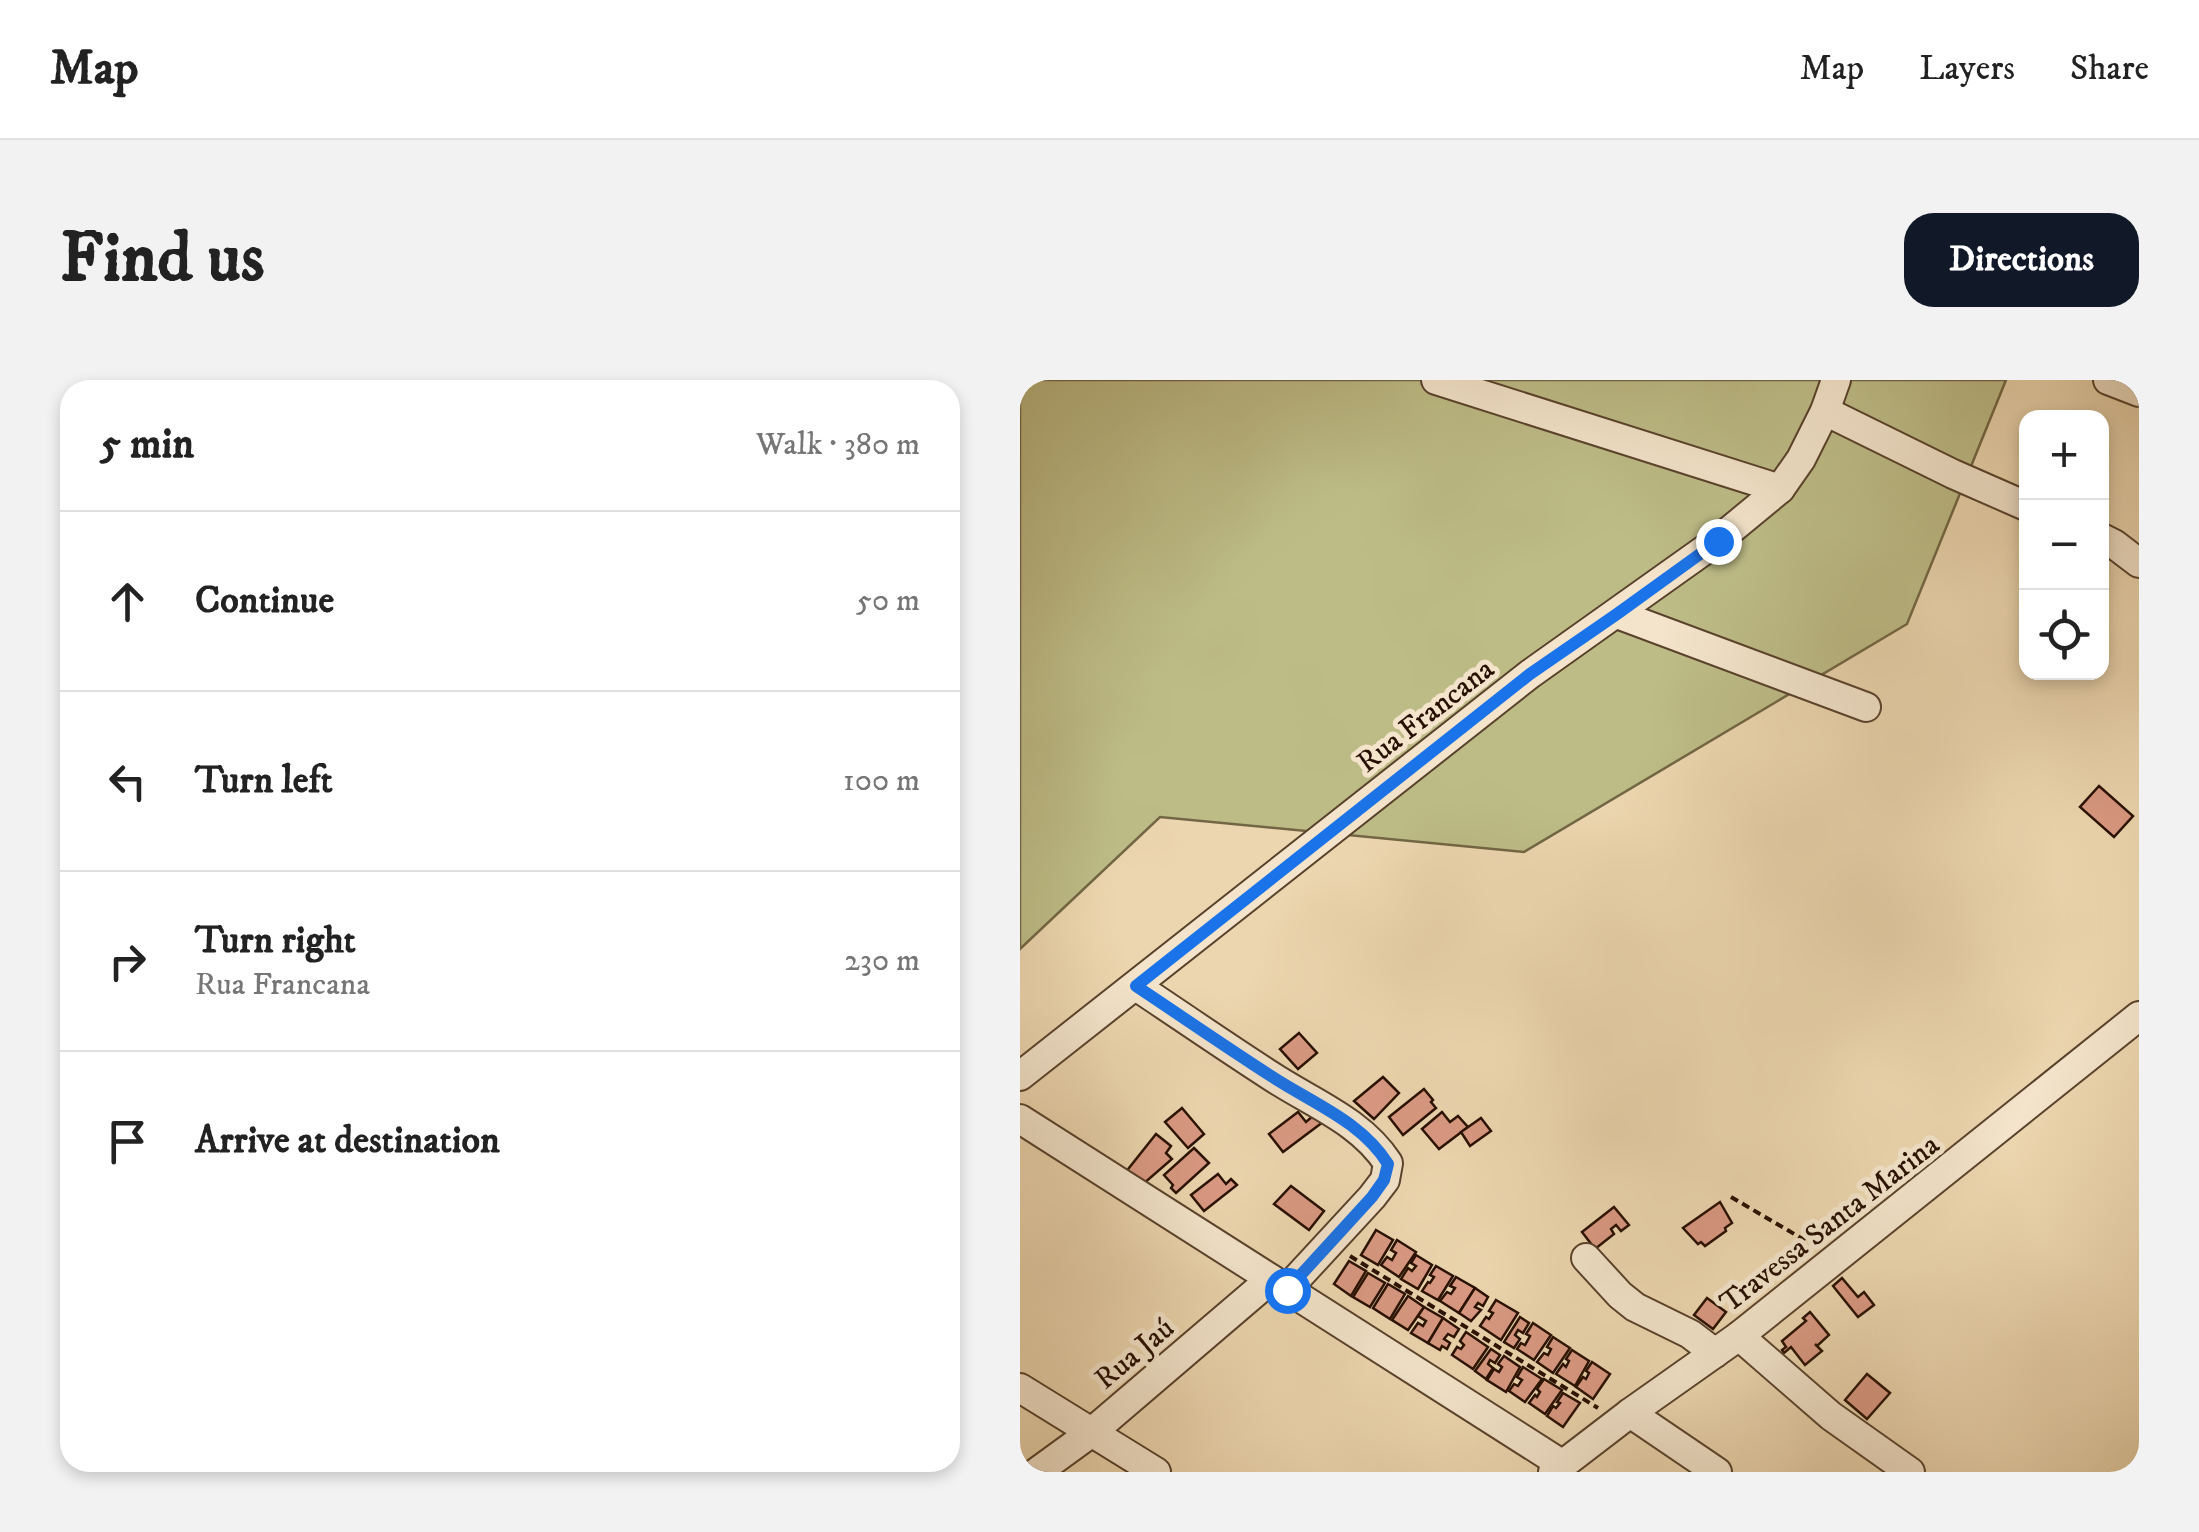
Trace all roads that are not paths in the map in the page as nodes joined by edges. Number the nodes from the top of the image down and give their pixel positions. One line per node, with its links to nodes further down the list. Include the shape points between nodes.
1 (1436, 380): 6 (street)
2 (1836, 380): 5 (street, Rua Francana)
3 (2108, 380): 4 (street)
4 (2139, 392)
5 (1825, 411): 6 (street, Rua Francana); 7 (street)
6 (1780, 490): 10 (street, Rua Francana)
7 (2019, 503)
8 (2109, 542): 9 (street)
9 (2139, 563)
10 (1617, 614): 11 (street); 12 (street, Rua Francana, via 1530,674)
11 (1866, 707)
12 (1136, 986): 14 (street, Rua Francana); 17 (street, Rua Jaú, via 1355,1127 1388,1164 1384,1180 1329,1243)
13 (2139, 1016): 18 (street, Travessa Santa Marina)
14 (1020, 1076)
15 (1020, 1119): 17 (street)
16 (1586, 1258): 19 (street, via 1635,1308)
17 (1279, 1284): 22 (street, Rua Jaú); 23 (street)
18 (1738, 1336): 19 (street, Travessa Santa Marina); 27 (street, via 1831,1416)
19 (1715, 1353): 21 (street, Travessa Santa Marina)
20 (1020, 1388): 22 (street)
21 (1624, 1417): 23 (street, Travessa Santa Marina); 26 (street)
22 (1092, 1432): 24 (street, Rua Jaú); 25 (street)
23 (1558, 1468)
24 (1037, 1472)
25 (1156, 1472)
26 (1717, 1472)
27 (1910, 1472)

